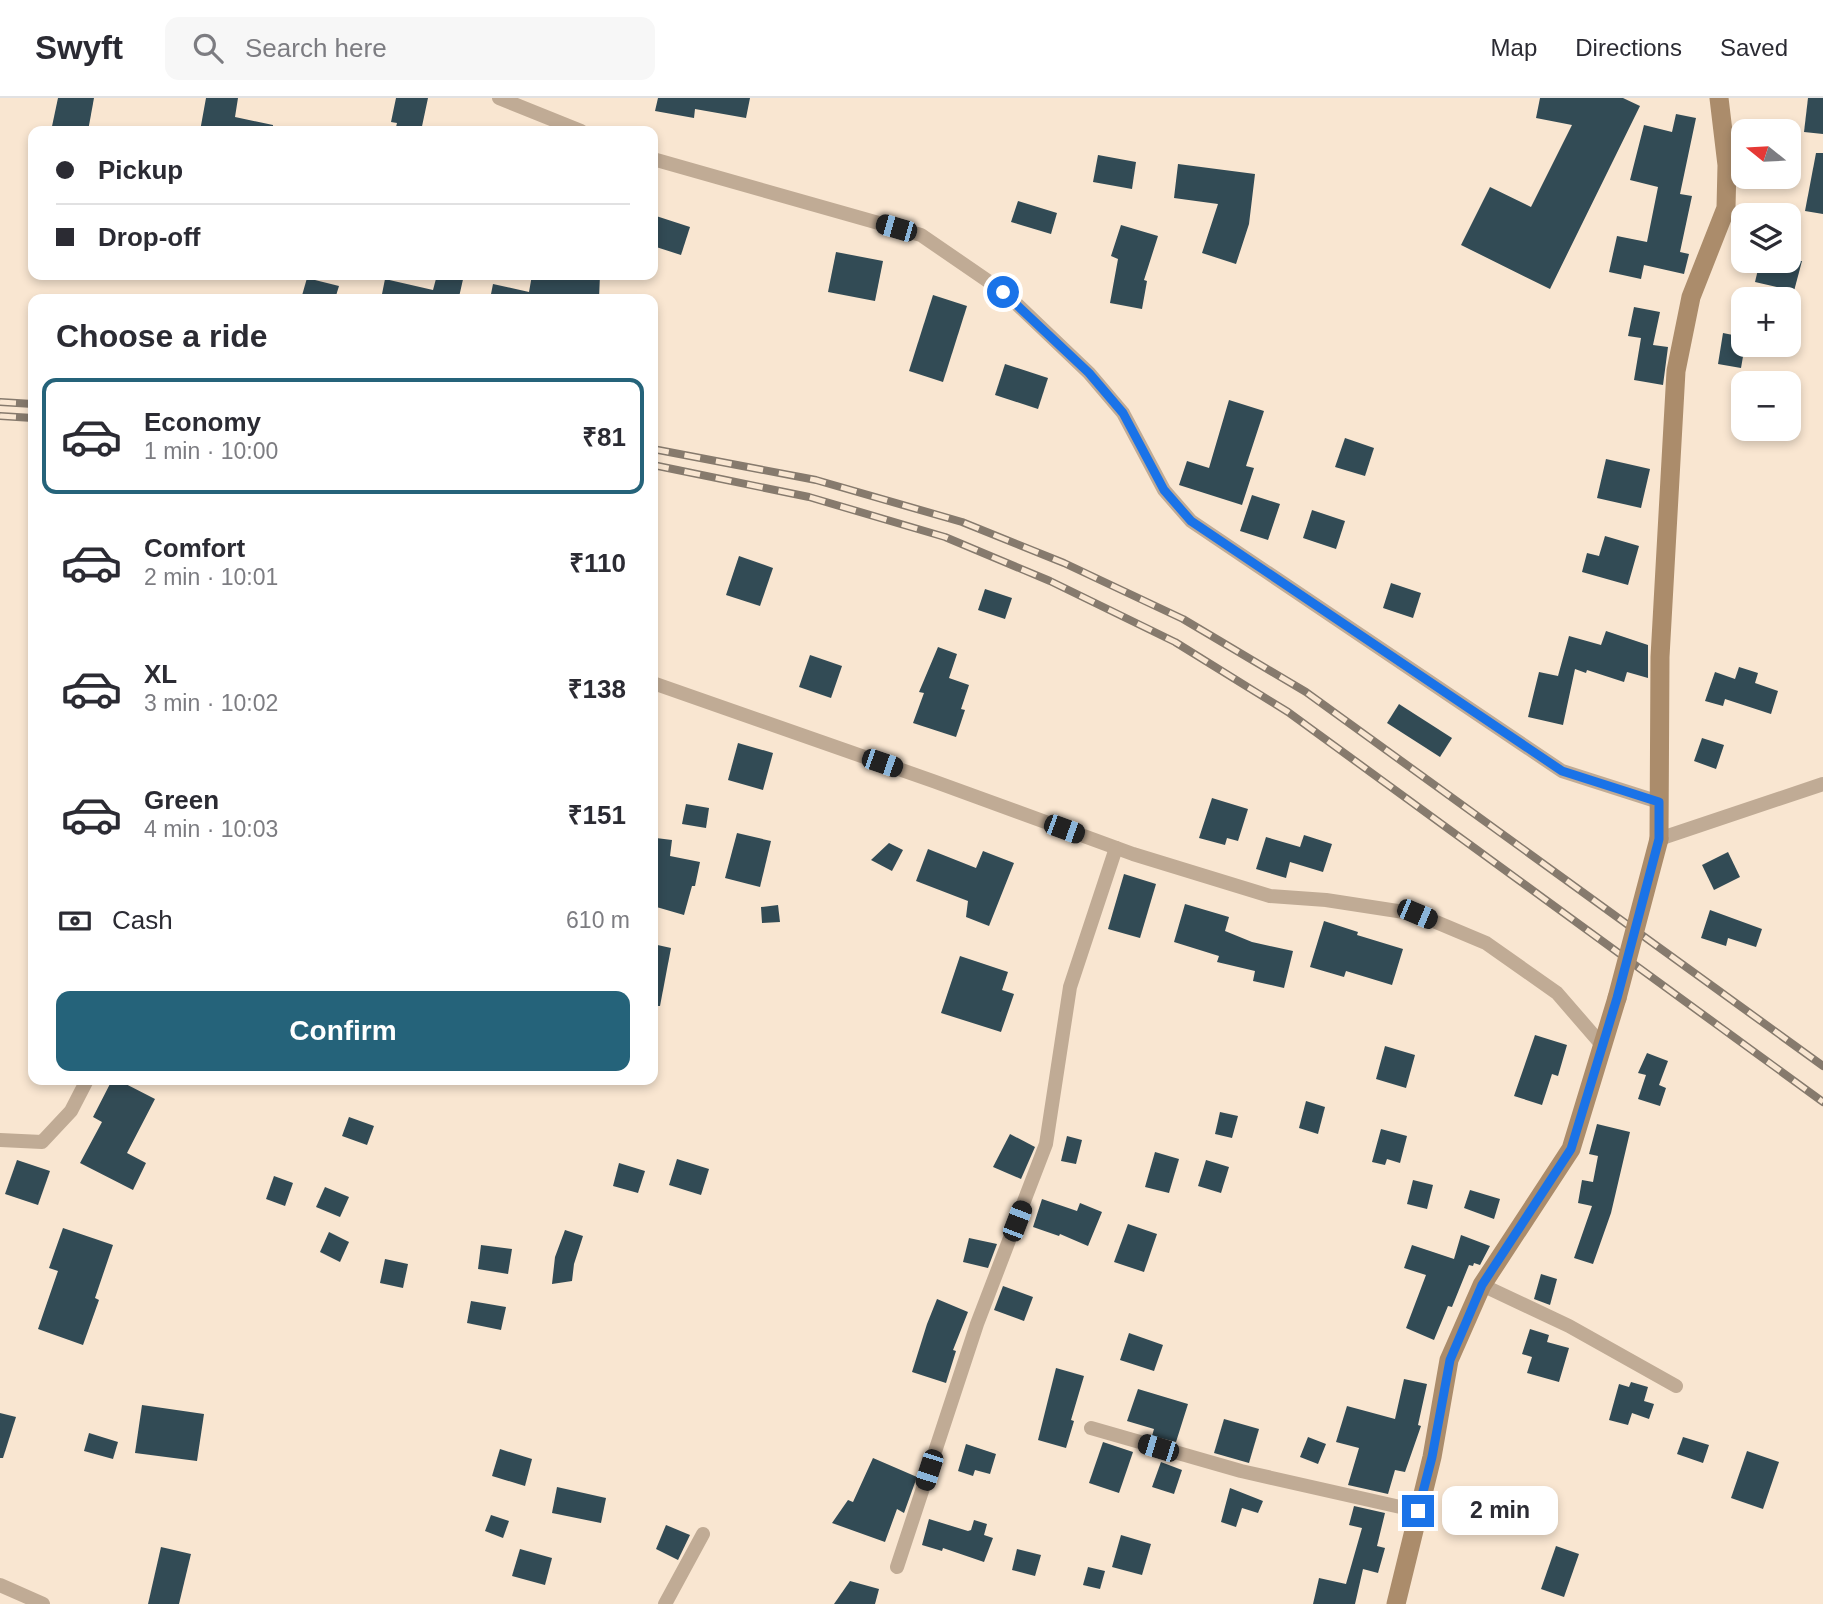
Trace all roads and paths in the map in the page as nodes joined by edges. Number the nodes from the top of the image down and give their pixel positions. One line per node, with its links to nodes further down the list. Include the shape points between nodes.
1 (499, 98): 3 (street)
2 (1719, 98): 7 (main road, via 1727,165 1726,208 1691,297 1676,371 1660,657)
3 (569, 126)
4 (658, 160): 7 (street, via 921,235 1003,292 1089,373 1123,413 1164,490 1191,521 1562,771)
5 (658, 685): 9 (street)
6 (1823, 784): 8 (street)
7 (1659, 802): 8 (main road)
8 (1659, 839): 10 (main road, bridge)
9 (1116, 848): 10 (street, via 1270,896 1417,914 1486,943 1557,993); 18 (street, via 1070,987 1046,1144 977,1324)
10 (1602, 1045): 13 (main road, via 1571,1149)
11 (84, 1085): 12 (street, via 71,1111 41,1142)
12 (0, 1140)
13 (1482, 1285): 14 (street, via 1569,1326); 16 (main road, via 1450,1360)
14 (1676, 1386)
15 (1091, 1428): 16 (street, via 1241,1471)
16 (1418, 1511): 22 (main road)
17 (703, 1534): 21 (street)
18 (897, 1567)
19 (0, 1585): 20 (street)
20 (43, 1604)
21 (665, 1604)
22 (1396, 1604)

